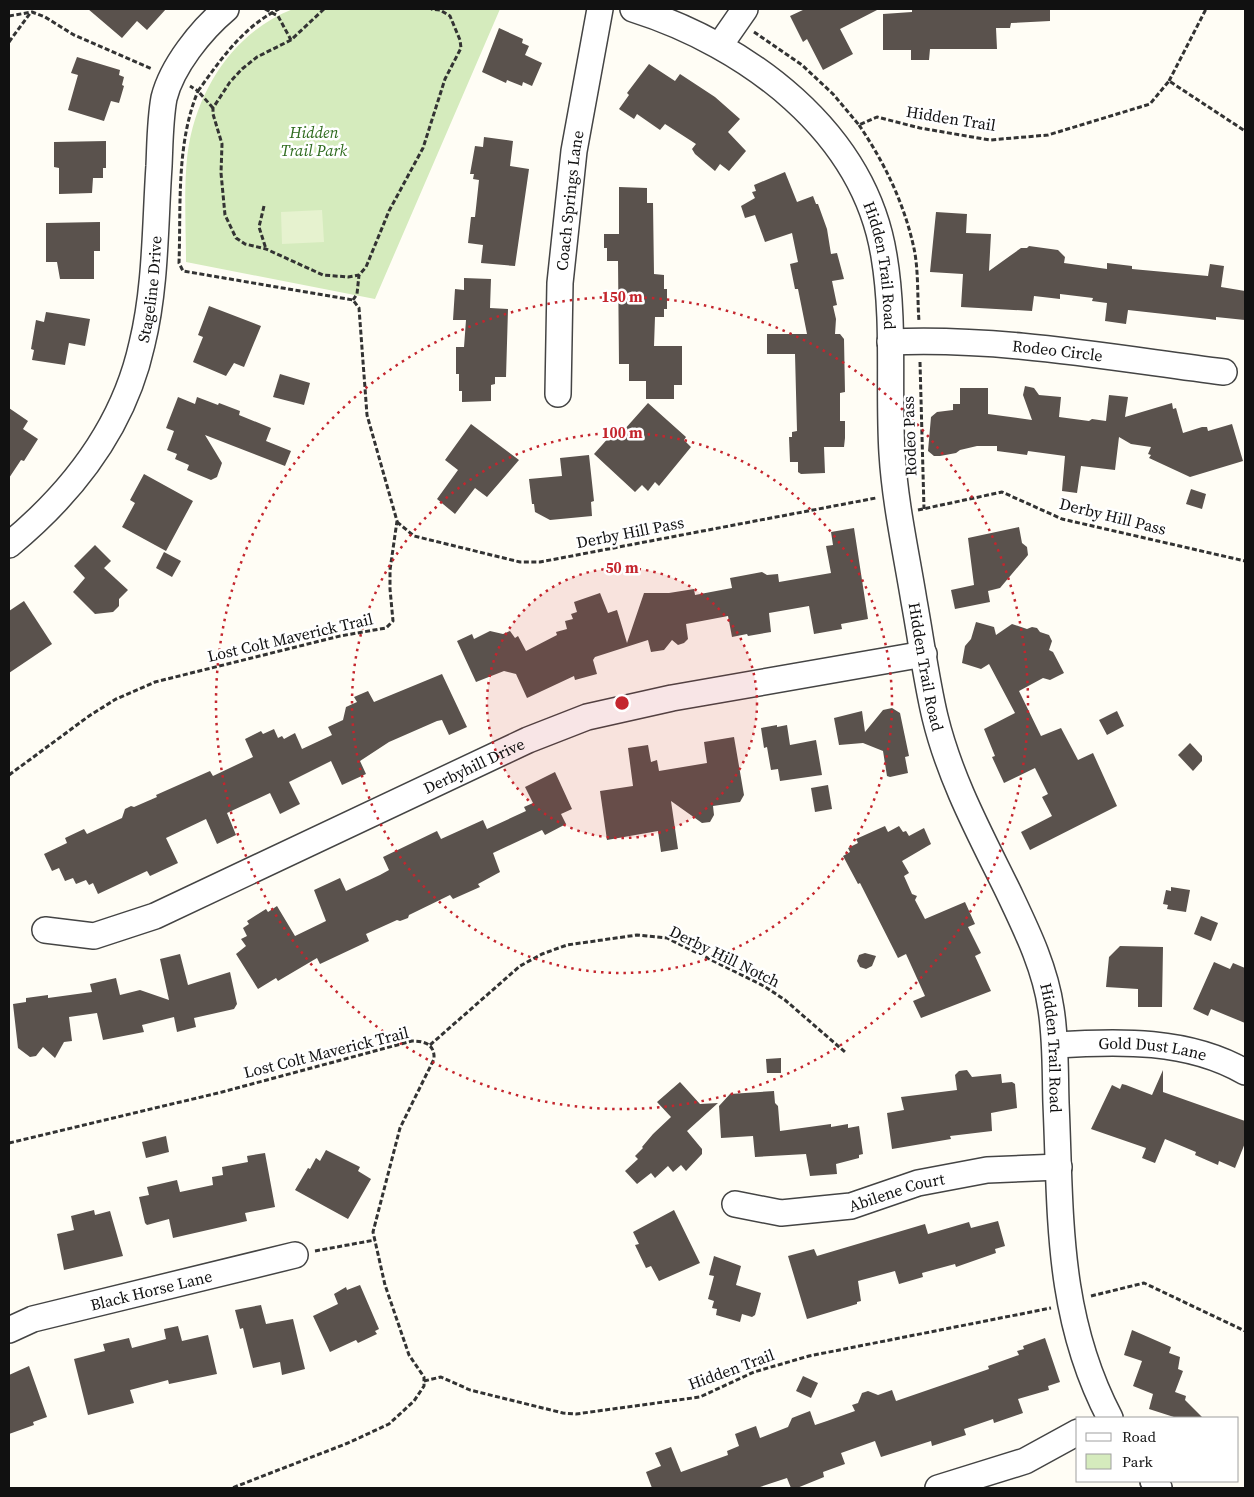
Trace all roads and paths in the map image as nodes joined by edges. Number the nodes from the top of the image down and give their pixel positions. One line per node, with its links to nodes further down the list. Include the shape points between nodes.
1 (226, 9): 37 (street, Stageline Drive, via 191,46 165,97 150,290 142,344 126,392 99,447 68,489 38,521)
2 (265, 9): 11 (path)
3 (279, 9): 11 (path)
4 (324, 9): 14 (path)
5 (431, 9): 9 (path)
6 (600, 9): 32 (street, Coach Springs Lane, via 574,152 560,283)
7 (633, 9): 16 (street, Hidden Trail Road, via 666,19)
8 (1206, 9): 18 (path, Hidden Trail)
9 (440, 10): 26 (path, via 450,16 461,48 445,79 423,148 389,211 366,267)
10 (32, 12): 12 (path); 15 (path); 17 (path, via 74,35)
11 (272, 12): 14 (path, via 278,16); 20 (path, via 227,50)
12 (9, 16)
13 (748, 19): 16 (street); 22 (path, via 833,94)
14 (291, 40): 21 (path, via 242,69)
15 (9, 42)
16 (720, 45): 29 (street, Hidden Trail Road, via 777,85 817,122 864,190 884,252)
17 (156, 70)
18 (1169, 81): 22 (path, Hidden Trail, via 1150,104 1048,135 990,140 876,117); 23 (path)
19 (193, 88): 20 (path)
20 (198, 90): 21 (path); 27 (path, via 191,108 183,153 179,263 183,271)
21 (213, 108): 25 (path, via 222,144 225,215 236,238 245,244)
22 (859, 125): 28 (path, via 879,154 899,199 914,246)
23 (1245, 131)
24 (264, 206): 25 (path, via 259,227)
25 (266, 249): 26 (path, via 323,275 348,278)
26 (359, 275): 27 (path)
27 (353, 300): 36 (path, Lost Colt Maverick Trail, via 359,308 367,415)
28 (919, 326)
29 (890, 342): 31 (street, Rodeo Circle, via 980,342); 39 (street, Hidden Trail Road, via 896,496)
30 (920, 362): 34 (path, Rodeo Pass)
31 (1224, 372)
32 (558, 394)
33 (874, 497): 36 (path, Derby Hill Pass, via 540,562 520,562 414,536)
34 (924, 509): 35 (path, Derby Hill Pass); 38 (path, Derby Hill Pass, via 1002,492 1062,519)
35 (918, 510)
36 (397, 521): 40 (path, Lost Colt Maverick Trail, via 390,580 393,620 386,628 340,636 155,682 116,699 89,716)
37 (9, 545)
38 (1245, 561)
39 (924, 654): 41 (street, Derbyhill Drive, via 672,698 587,717 528,740 155,916 94,936); 43 (street, Hidden Trail Road, via 943,750 956,786 1014,903 1044,975)
40 (9, 775)
41 (45, 930)
42 (430, 1045): 44 (path, Derby Hill Notch, via 520,966 542,954 567,945 637,935 667,938 764,986); 46 (path, Lost Colt Maverick Trail, via 424,1041 412,1041); 49 (path, Lost Colt Maverick Trail, via 434,1059 400,1128 375,1218)
43 (1055, 1045): 45 (street, Gold Dust Lane, via 1094,1043 1182,1047 1226,1061); 47 (street, Hidden Trail Road)
44 (845, 1052)
45 (1245, 1072)
46 (9, 1144)
47 (1059, 1167): 48 (street, Abilene Court, via 986,1170 928,1181 850,1206 781,1214); 57 (street, Hidden Trail Road, via 1060,1238 1071,1316)
48 (735, 1204)
49 (374, 1240): 50 (path); 56 (path, Lost Colt Maverick Trail, via 409,1356)
50 (331, 1248)
51 (295, 1255): 54 (street, Black Horse Lane, via 33,1319)
52 (1087, 1297): 55 (path, via 1144,1283)
53 (1048, 1309): 56 (path, Hidden Trail, via 809,1356 754,1372 700,1396 576,1414 563,1414 470,1390 441,1377)
54 (9, 1330)
55 (1245, 1331)
56 (424, 1380): 59 (path, via 424,1386 414,1401 388,1424 348,1444)
57 (1107, 1417)
58 (1076, 1433): 60 (street, via 1025,1461)
59 (232, 1488)
60 (938, 1488)

